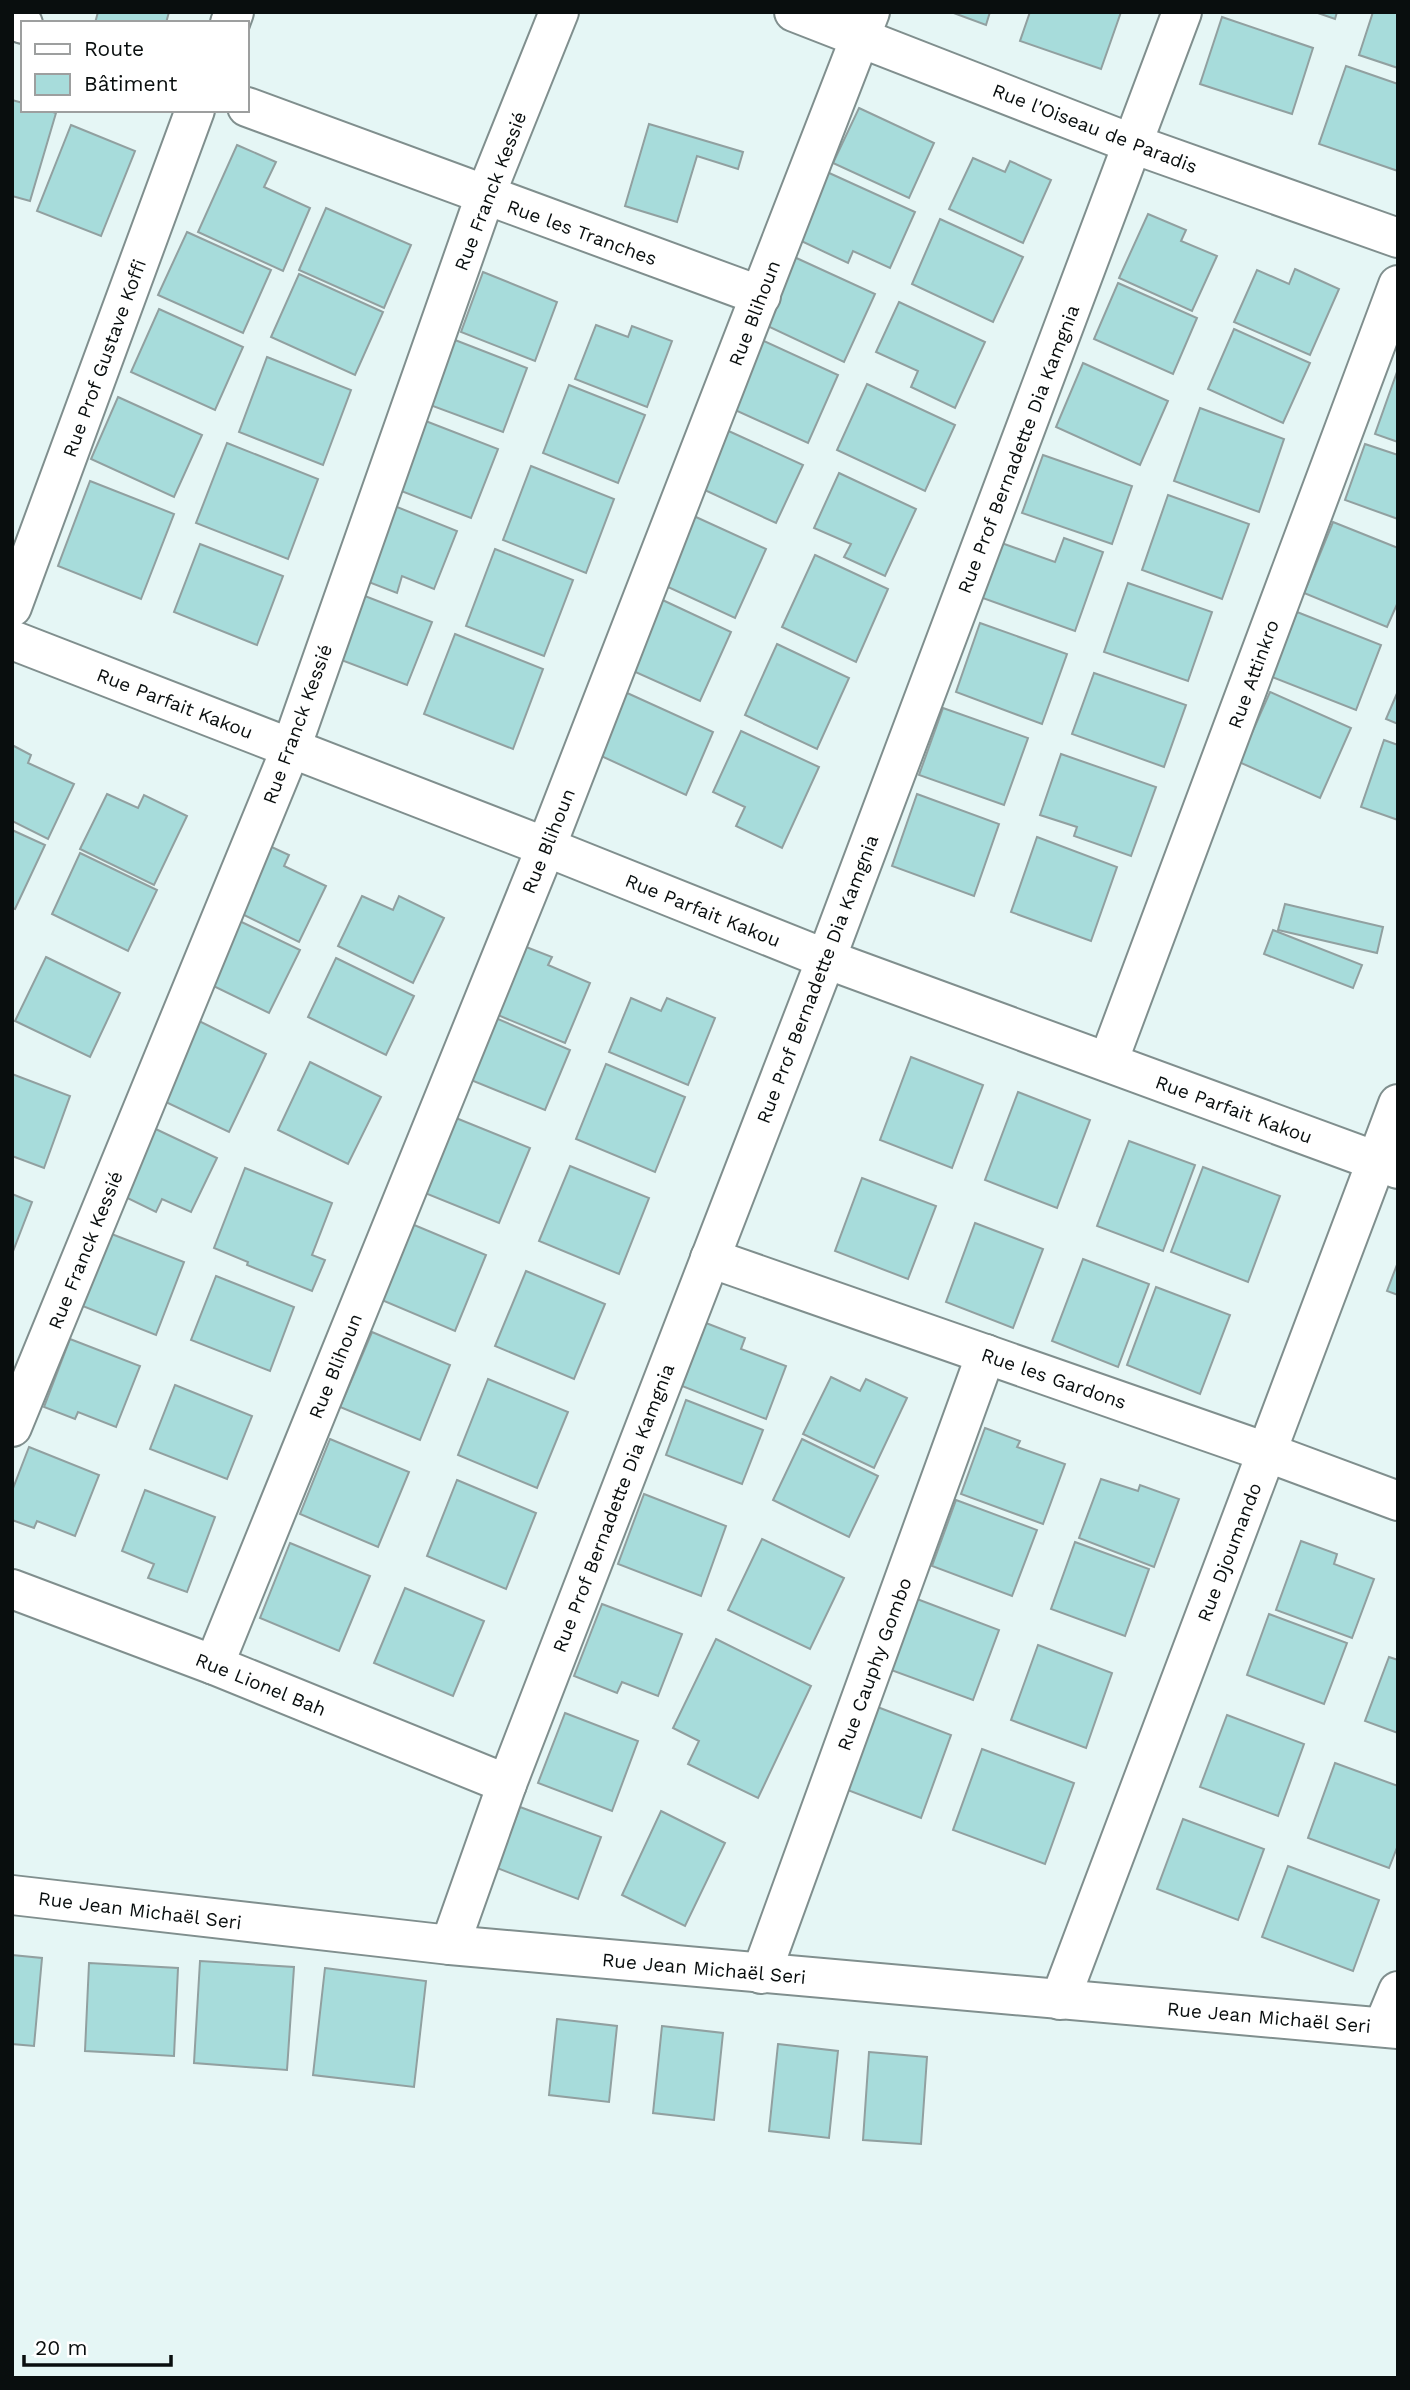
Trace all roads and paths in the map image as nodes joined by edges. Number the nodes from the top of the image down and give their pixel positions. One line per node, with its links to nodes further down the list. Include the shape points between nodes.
1 (559, 12): 8 (street, Rue Franck Kessié)
2 (794, 12): 4 (street, Rue l'Oiseau de Paradis)
3 (1182, 12): 7 (street, Rue Prof Bernadette Dia Kamgnia)
4 (865, 25): 7 (street, Rue l'Oiseau de Paradis); 11 (street, Rue Blihoun)
5 (248, 107): 8 (street, Rue les Tranches)
6 (194, 112): 12 (street, Rue Prof Gustave Koffi)
7 (1133, 144): 9 (street, Rue l'Oiseau de Paradis); 16 (street, Rue Prof Bernadette Dia Kamgnia)
8 (485, 196): 11 (street, Rue les Tranches); 14 (street, Rue Franck Kessié)
9 (1398, 238)
10 (1398, 285): 17 (street, Rue Attinkro)
11 (761, 296): 15 (street, Rue Blihoun)
12 (12, 607)
13 (12, 640): 14 (street, Rue Parfait Kakou)
14 (291, 748): 15 (street, Rue Parfait Kakou); 22 (street, Rue Franck Kessié)
15 (546, 847): 16 (street, Rue Parfait Kakou); 26 (street, Rue Blihoun)
16 (826, 959): 17 (street, Rue Parfait Kakou); 20 (street, Rue Prof Bernadette Dia Kamgnia)
17 (1108, 1062): 19 (street, Rue Parfait Kakou)
18 (1398, 1104): 19 (street, Rue Djoumando)
19 (1387, 1165): 23 (street, Rue Djoumando)
20 (710, 1258): 21 (street, Rue les Gardons); 27 (street, Rue Prof Bernadette Dia Kamgnia)
21 (986, 1354): 23 (street, Rue les Gardons); 30 (street, Rue Cauphy Gombo)
22 (12, 1427)
23 (1266, 1452): 24 (street, Rue les Gardons); 32 (street, Rue Djoumando)
24 (1398, 1502)
25 (12, 1589): 26 (street, Rue Lionel Bah)
26 (214, 1665): 27 (street, Rue Lionel Bah)
27 (507, 1784): 29 (street, Rue Prof Bernadette Dia Kamgnia)
28 (12, 1895): 29 (street, Rue Jean Michaël Seri)
29 (450, 1945): 30 (street, Rue Jean Michaël Seri)
30 (761, 1974): 32 (street, Rue Jean Michaël Seri)
31 (1398, 1992): 33 (street)
32 (1060, 2000): 33 (street, Rue Jean Michaël Seri)
33 (1391, 2028)

